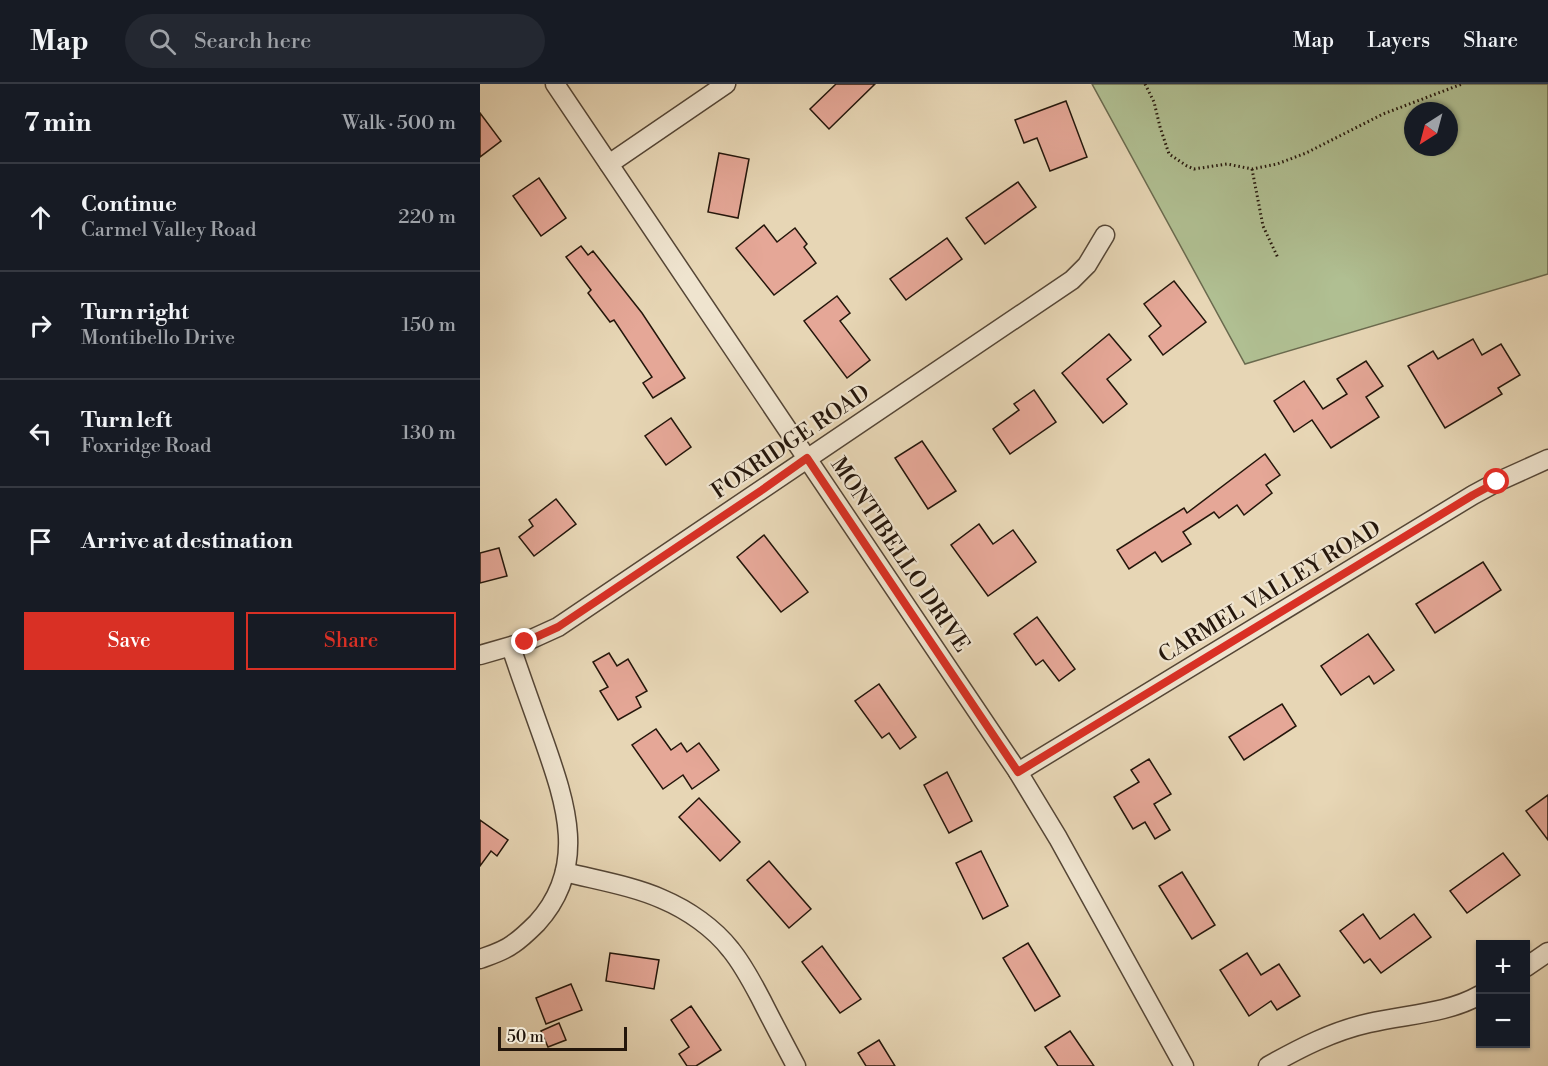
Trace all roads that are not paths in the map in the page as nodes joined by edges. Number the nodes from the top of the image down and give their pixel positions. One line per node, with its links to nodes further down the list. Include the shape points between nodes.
1 (555, 84): 3 (street, MONTIBELLO DRIVE)
2 (726, 84): 3 (street)
3 (609, 164): 5 (street, MONTIBELLO DRIVE)
4 (1105, 235): 5 (street, FOXRIDGE ROAD, via 1087,265 1072,280)
5 (807, 458): 7 (street, FOXRIDGE ROAD, via 558,627); 9 (street, MONTIBELLO DRIVE)
6 (1548, 459): 9 (street, CARMEL VALLEY ROAD, via 1473,495)
7 (511, 647): 8 (street, FOXRIDGE ROAD); 10 (street, via 565,807)
8 (480, 655)
9 (1018, 772): 16 (street, MONTIBELLO DRIVE)
10 (565, 872): 12 (street, via 552,904 528,933 513,945); 15 (street, via 661,898 700,920 732,951)
11 (1548, 952): 13 (street)
12 (480, 959)
13 (1530, 964)
14 (1476, 996): 17 (street, via 1446,1009 1368,1023 1330,1035)
15 (796, 1066)
16 (1184, 1066)
17 (1268, 1066)

